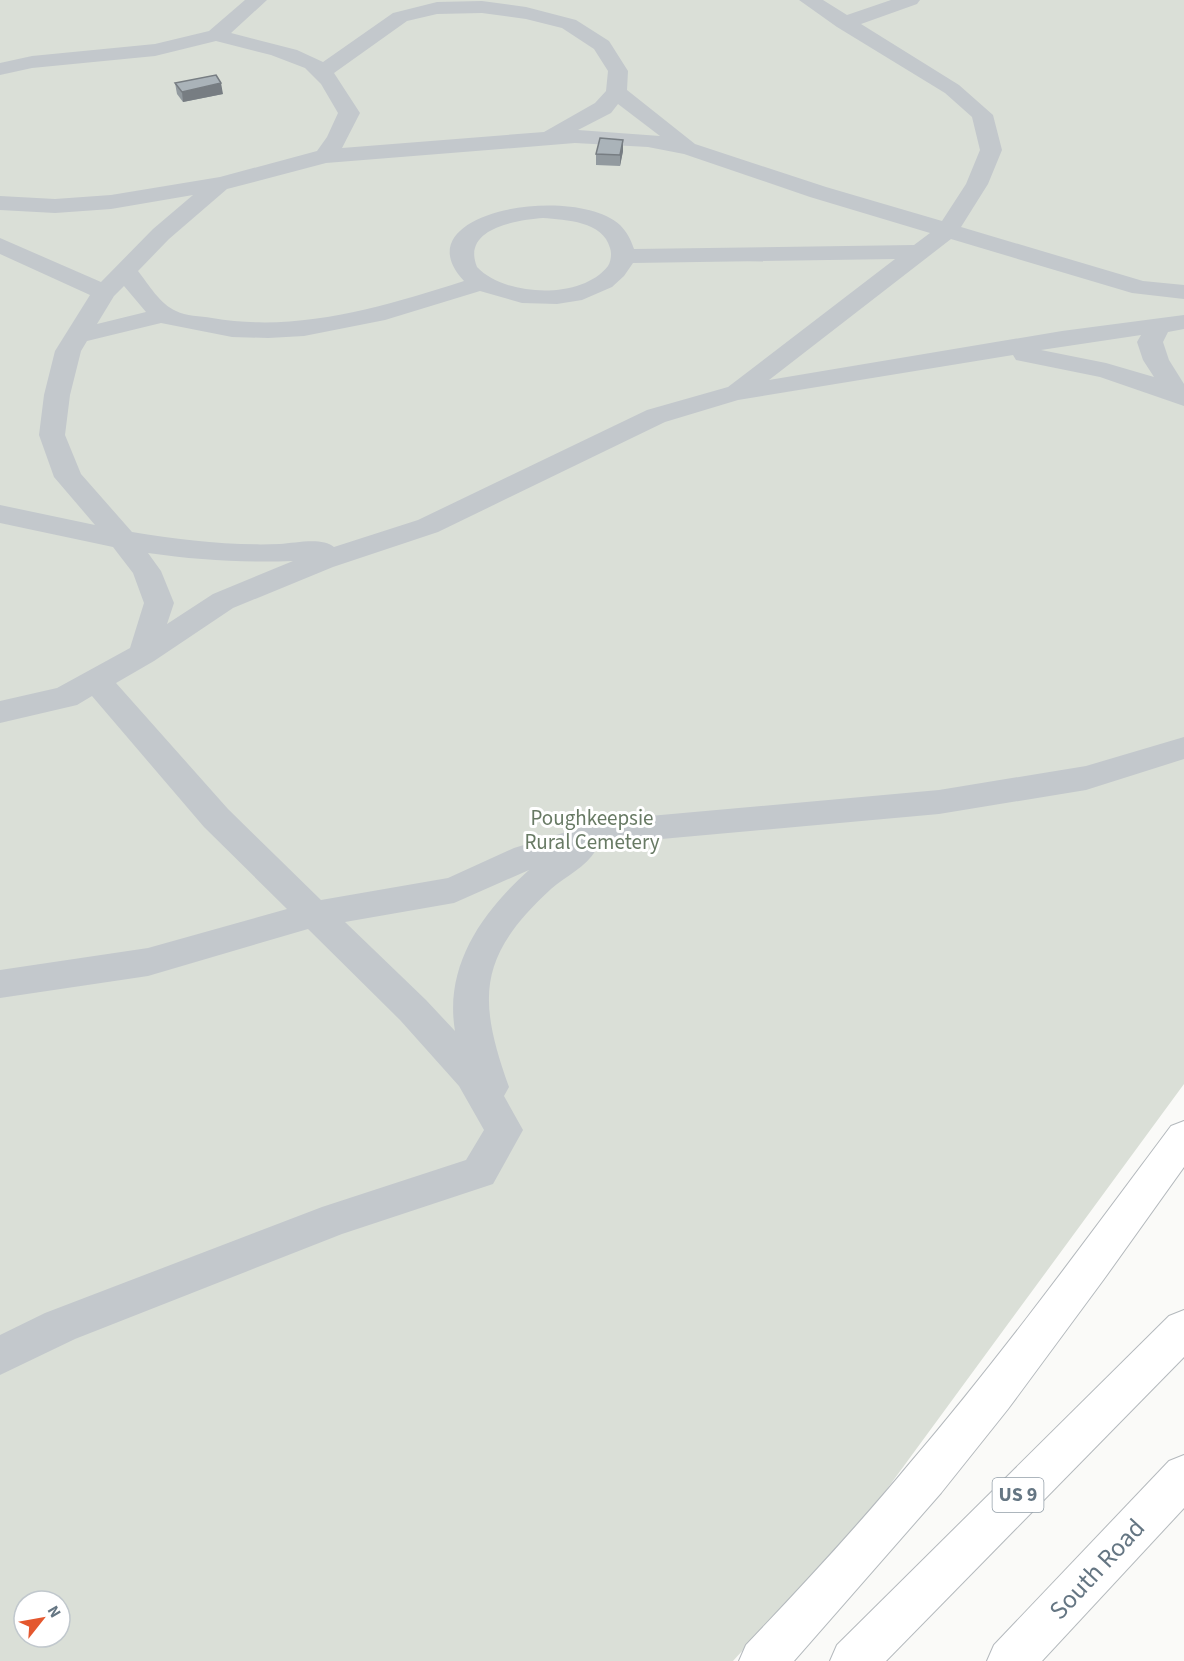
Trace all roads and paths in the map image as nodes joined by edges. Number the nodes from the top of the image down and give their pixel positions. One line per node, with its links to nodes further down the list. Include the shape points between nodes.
1 (257, 0): 8 (lane)
2 (386, 0): 6 (lane)
3 (809, 0): 7 (lane)
4 (910, 0): 7 (lane)
5 (483, 3): 6 (lane); 11 (lane, via 569,24 602,45 618,71)
6 (400, 17): 10 (lane)
7 (844, 23): 17 (lane, via 951,89 982,115 991,150 977,183)
8 (216, 35): 9 (lane, via 156,50 32,62); 10 (lane, via 276,51 313,65)
9 (0, 69)
10 (321, 74): 14 (lane, via 336,88 349,113)
11 (616, 92): 12 (lane, via 603,108); 13 (lane)
12 (544, 138): 13 (lane, via 613,137); 14 (lane)
13 (690, 148): 17 (lane)
14 (325, 156): 15 (lane)
15 (220, 184): 16 (lane, via 111,202 55,206); 21 (lane)
16 (0, 203)
17 (948, 231): 19 (lane); 24 (lane, via 1141,288)
18 (0, 245): 23 (lane)
19 (921, 252): 20 (lane); 29 (lane)
20 (624, 256): 22 (lane, via 618,270 604,282 582,292 529,297); 22 (lane, via 621,242 609,229 591,219 568,213 517,213 476,230 464,243 461,257 467,271)
21 (125, 271): 23 (lane); 25 (lane)
22 (481, 283): 25 (lane, via 399,309 285,332 221,329)
23 (104, 292): 27 (lane)
24 (1184, 292)
25 (163, 315): 27 (lane)
26 (1171, 324): 28 (lane); 30 (lane, via 1150,342 1156,360)
27 (77, 336): 32 (lane, via 57,395 52,435 68,477)
28 (991, 351): 29 (lane); 30 (lane, via 1076,362 1136,378)
29 (735, 393): 33 (lane, via 656,416 428,526)
30 (1181, 397)
31 (0, 514): 32 (lane)
32 (123, 540): 33 (lane, via 196,551 252,554); 34 (lane, via 147,571 159,603)
33 (362, 548): 34 (lane, via 223,601)
34 (143, 654): 35 (lane)
35 (96, 680): 36 (lane, via 66,697); 39 (lane, via 216,818)
36 (0, 712)
37 (1184, 748): 38 (lane, via 1086,778 939,802)
38 (605, 832): 39 (lane, via 526,857 454,890); 41 (lane, via 552,868 512,906 482,952 470,997 473,1039)
39 (315, 914): 40 (lane, via 148,962); 41 (lane, via 413,1010 472,1075)
40 (0, 984)
41 (504, 1130): 44 (lane, via 479,1172 325,1223 60,1326)
42 (1184, 1137): 46 (highway, via 933,1469)
43 (1184, 1329): 47 (highway, US 9)
44 (0, 1356)
45 (1184, 1476): 48 (highway, South Road)
46 (762, 1661)
47 (853, 1661)
48 (1010, 1661)

